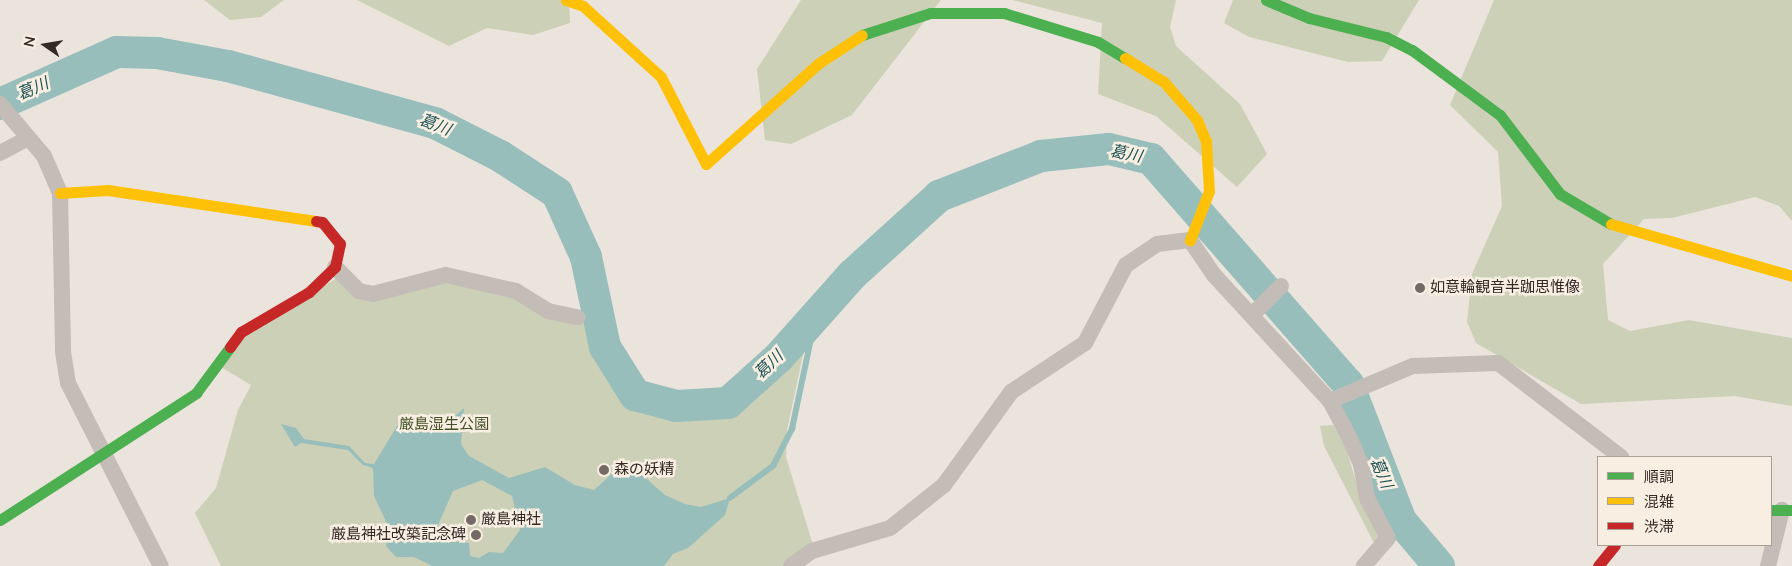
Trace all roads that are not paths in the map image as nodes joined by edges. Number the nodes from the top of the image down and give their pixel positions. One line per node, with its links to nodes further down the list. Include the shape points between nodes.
1 (566, 0): 7 (street, via 583,6 661,77 706,164 819,63 870,31 930,13 972,12 1053,25 1098,42 1164,82 1180,97 1206,141 1210,173 1206,198)
2 (1266, 0): 9 (street, via 1309,18 1386,37 1412,50 1500,115 1560,194 1609,224)
3 (4, 108): 4 (street)
4 (28, 138): 5 (street); 6 (street, via 44,156)
5 (0, 153)
6 (60, 193): 8 (street, via 108,190 322,222 340,244); 14 (street, via 63,352 68,383)
7 (1192, 234): 11 (street); 20 (street, via 1157,244 1131,260 1085,343 1011,392 944,485 890,528 812,552)
8 (335, 267): 12 (street, via 359,290 374,294 446,276 516,291 548,311); 14 (street, via 308,292 241,332 196,393)
9 (1792, 276)
10 (1281, 286): 11 (street)
11 (1252, 315): 13 (street)
12 (577, 317)
13 (1333, 399): 15 (street, via 1413,366 1498,363); 21 (street, via 1361,464 1367,498 1388,538)
14 (104, 453): 17 (street); 19 (street)
15 (1620, 456)
16 (1781, 510): 23 (street)
17 (0, 520)
18 (1614, 546): 22 (street)
19 (160, 566)
20 (791, 566)
21 (1364, 566)
22 (1598, 566)
23 (1768, 566)

